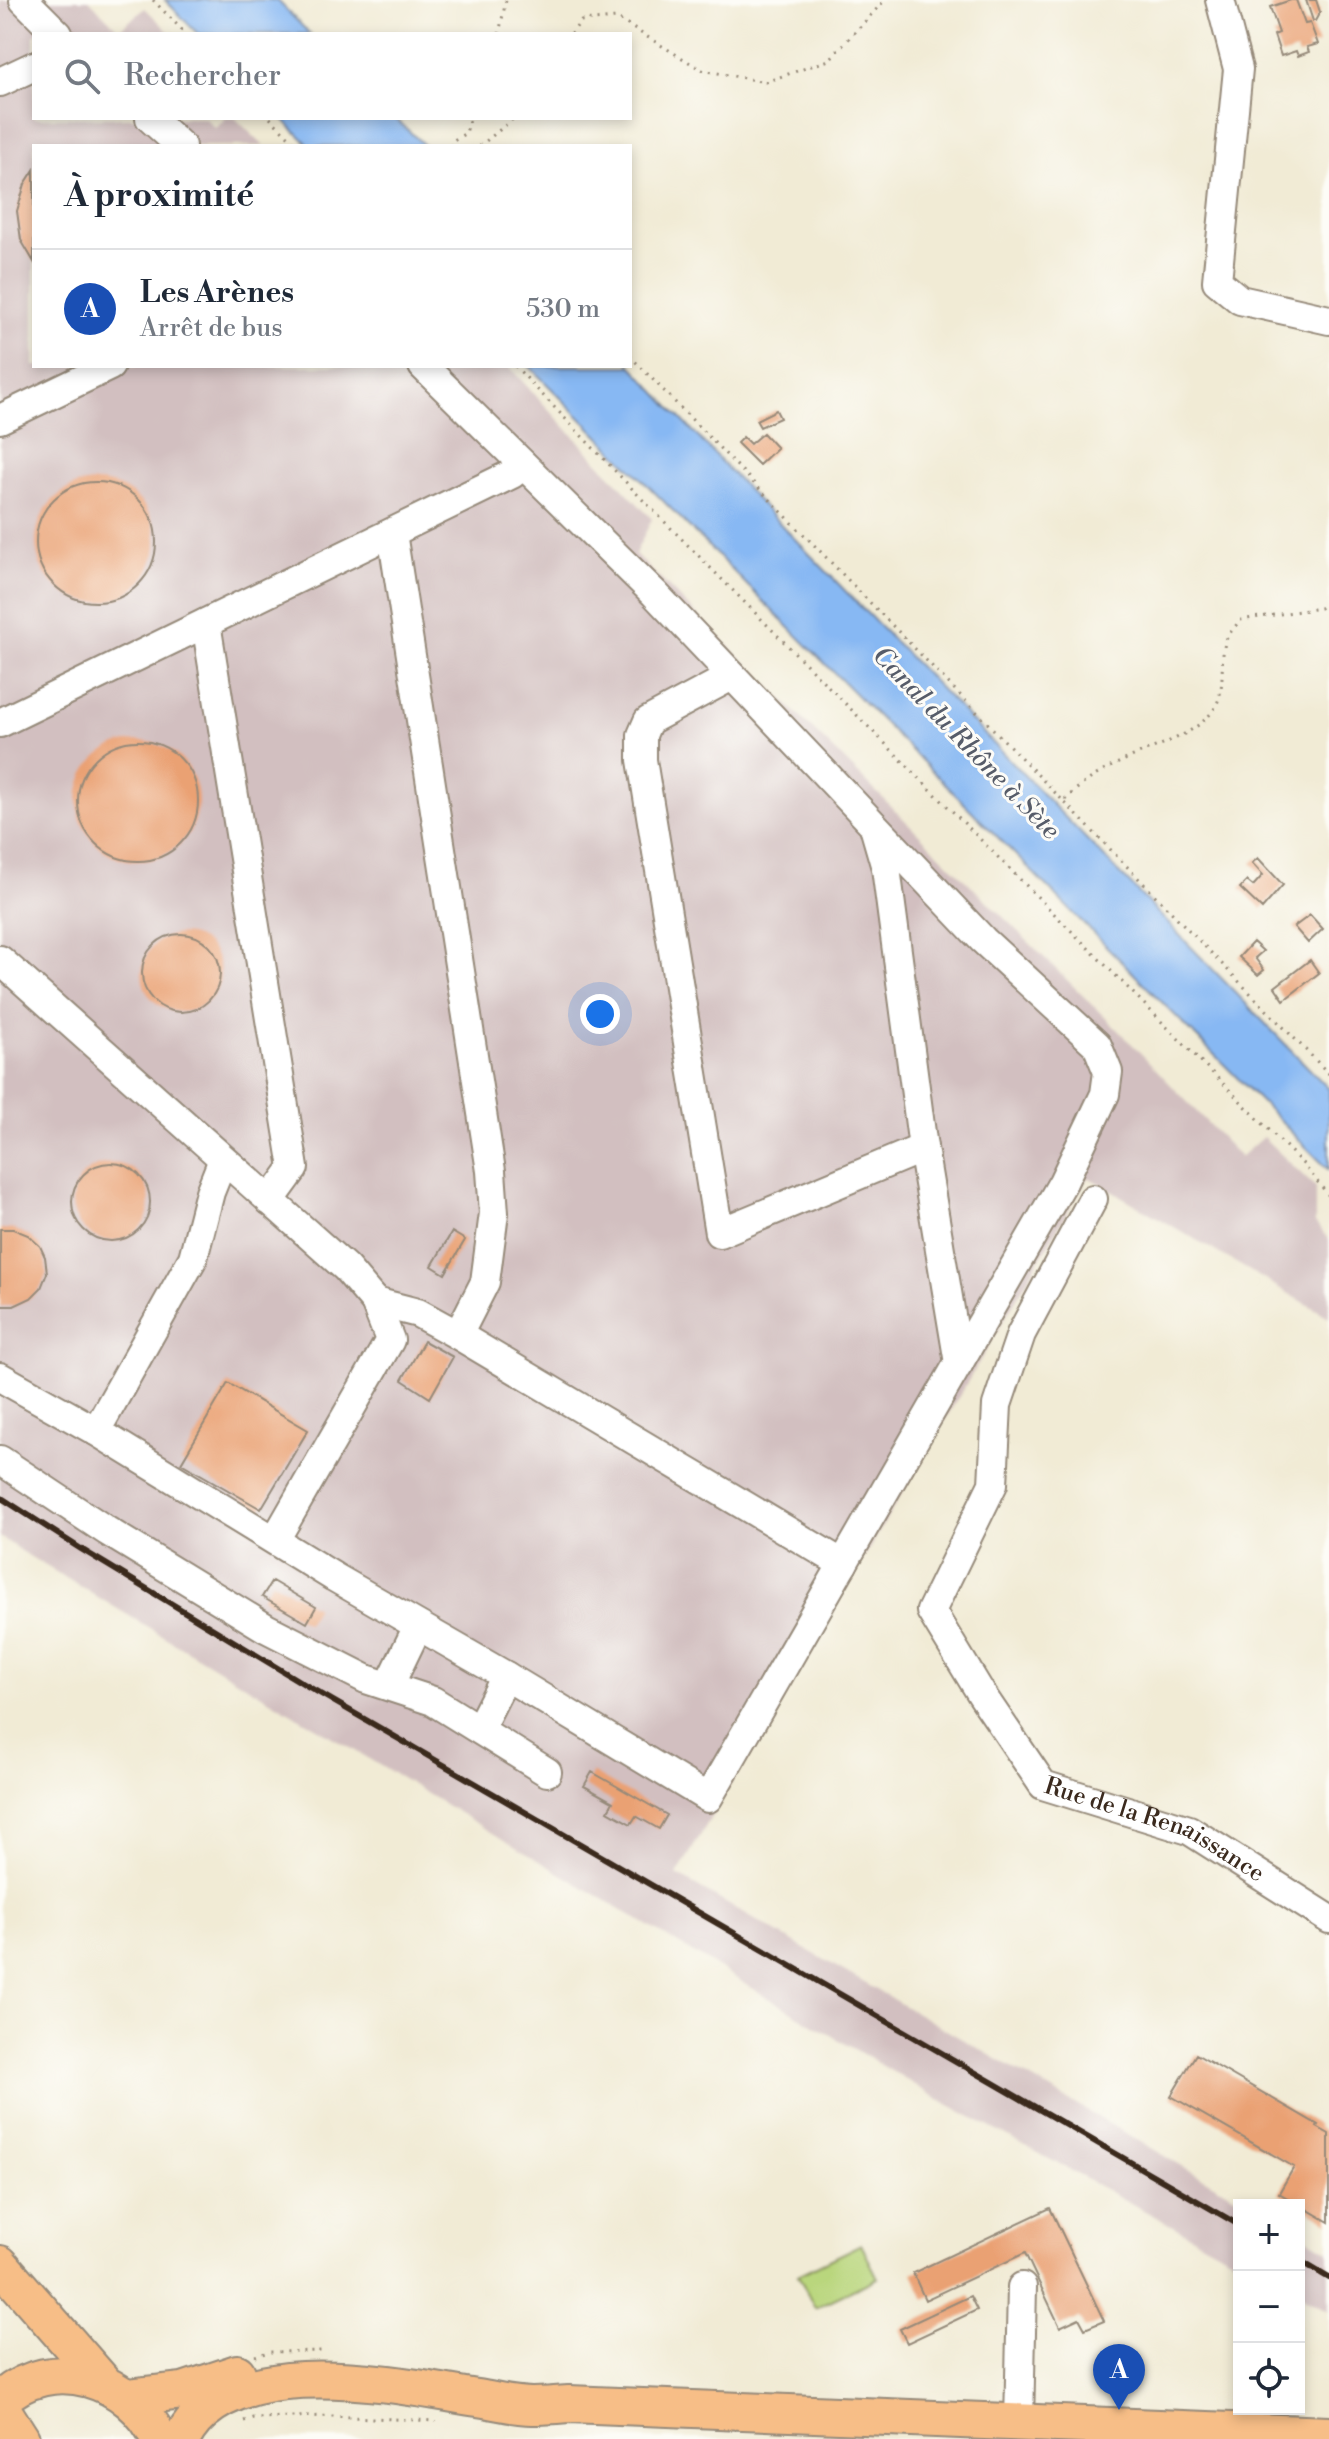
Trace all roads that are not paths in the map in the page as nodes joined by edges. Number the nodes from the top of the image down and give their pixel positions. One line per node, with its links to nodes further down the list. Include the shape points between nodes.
1 (24, 0): 3 (street)
2 (1220, 0): 8 (street, via 1238,69 1217,281 1240,300)
3 (56, 32)
4 (32, 67): 5 (street)
5 (0, 82)
6 (152, 120): 7 (street)
7 (179, 144)
8 (1329, 320)
9 (106, 368): 11 (street)
10 (425, 368): 12 (street)
11 (0, 419)
12 (523, 465): 13 (street); 15 (street)
13 (392, 533): 14 (street); 24 (street, via 491,1171 494,1213 485,1282)
14 (206, 623): 16 (street); 22 (street, via 294,1168)
15 (732, 676): 17 (street); 19 (street, via 648,721 642,735 719,1233)
16 (0, 723)
17 (874, 826): 19 (street, via 886,868); 25 (street, via 983,940 1097,1045 1108,1072 1105,1094 1063,1182)
18 (0, 960): 20 (street)
19 (923, 1148): 25 (street)
20 (225, 1162): 22 (street); 27 (street, via 210,1192 193,1258)
21 (1093, 1199): 36 (street, Rue de la Renaissance, via 1021,1334 997,1405 993,1484 931,1611 1043,1785 1189,1830)
22 (270, 1201): 23 (street, via 346,1268)
23 (375, 1302): 24 (street, via 418,1313); 29 (street, via 390,1340)
24 (458, 1335): 30 (street)
25 (959, 1363): 30 (street)
26 (0, 1377): 27 (street)
27 (96, 1431): 29 (street)
28 (0, 1460): 33 (street, via 266,1628)
29 (275, 1540): 31 (street)
30 (843, 1564): 32 (street, via 708,1798)
31 (418, 1626): 32 (street); 33 (street)
32 (506, 1676): 34 (street)
33 (389, 1686): 34 (street, via 433,1701)
34 (479, 1729): 35 (street)
35 (547, 1772)
36 (1329, 1919)
37 (0, 2264): 39 (main road)
38 (1022, 2287): 42 (street)
39 (102, 2385): 40 (main road, via 30,2382); 41 (main road, via 183,2391 265,2365 339,2362 532,2392); 45 (main road, via 146,2415)
40 (0, 2403): 44 (main road)
41 (569, 2404): 42 (main road); 46 (main road, via 531,2406 331,2380 276,2383 225,2395 192,2421)
42 (1019, 2423): 43 (main road)
43 (1329, 2435)
44 (21, 2439)
45 (159, 2439)
46 (182, 2439)

